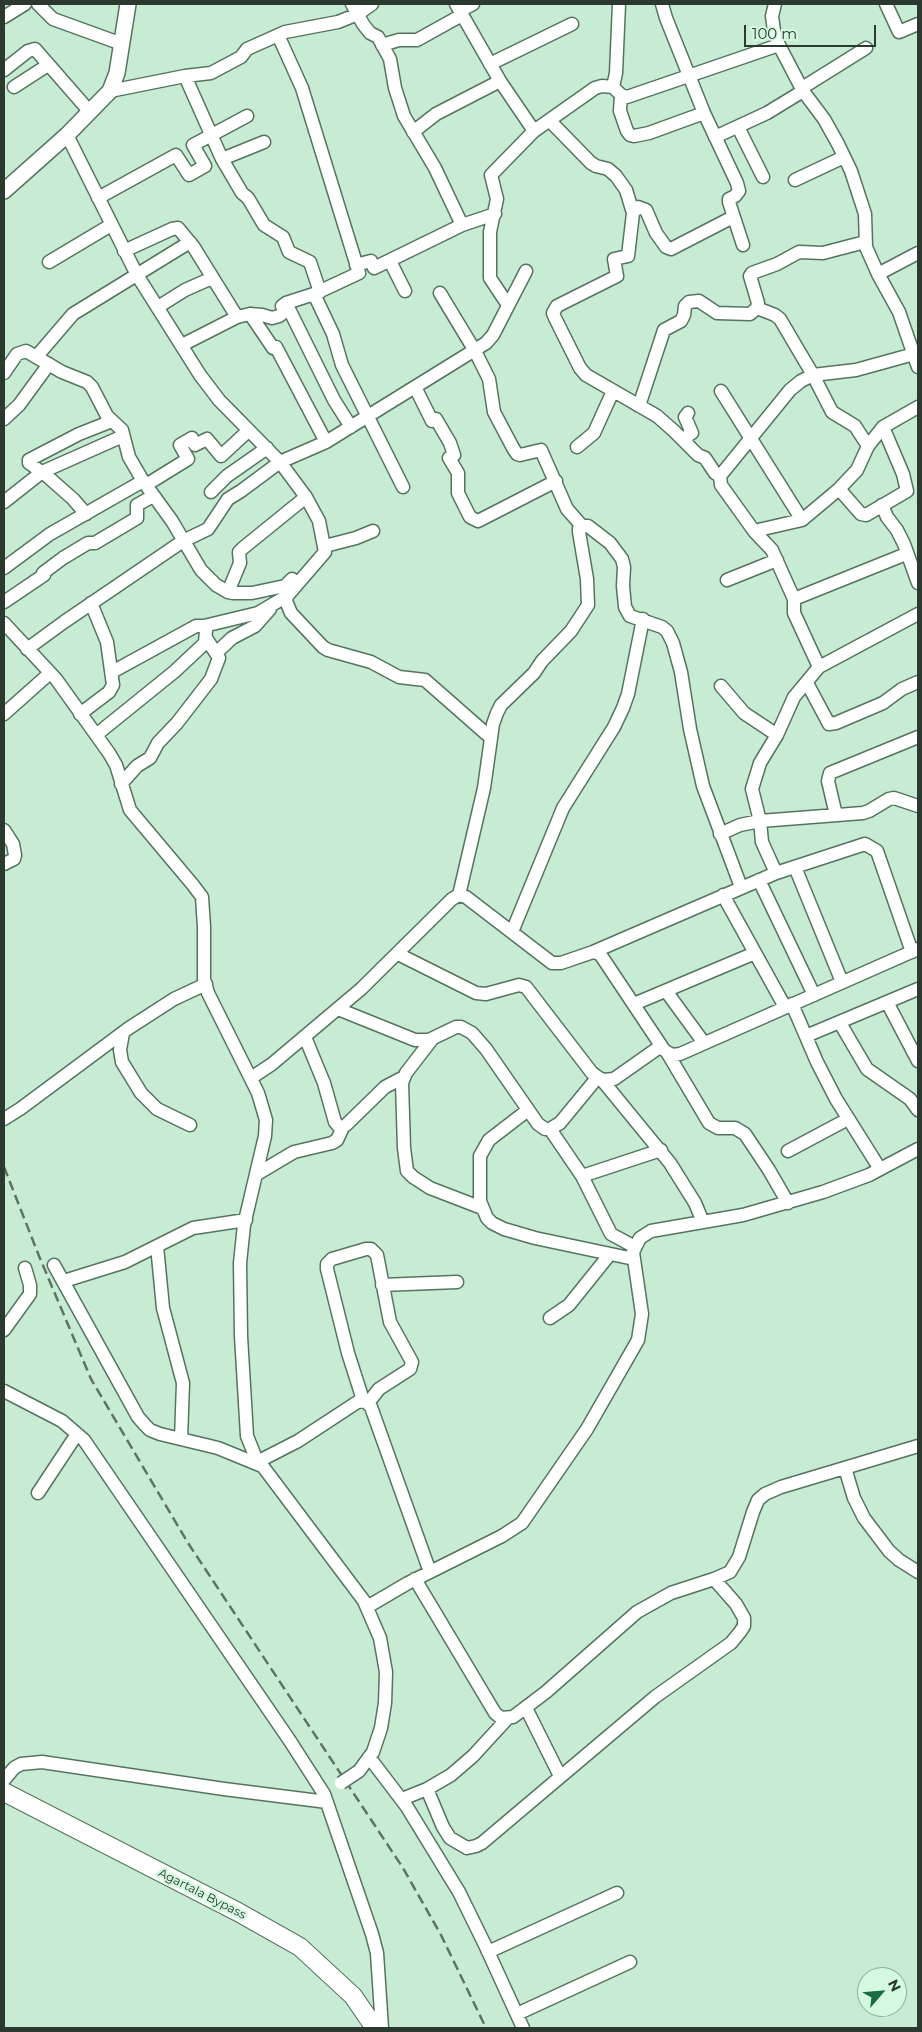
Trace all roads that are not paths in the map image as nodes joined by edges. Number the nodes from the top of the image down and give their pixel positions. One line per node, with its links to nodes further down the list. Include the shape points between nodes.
1 (26, 4): 13 (street)
2 (57, 4): 10 (street)
3 (128, 4): 17 (main road)
4 (372, 4): 11 (street)
5 (472, 4): 12 (street)
6 (618, 4): 30 (street)
7 (662, 4): 25 (street)
8 (775, 4): 19 (street, via 772,16)
9 (886, 4): 15 (street, via 899,32)
10 (42, 8): 17 (street, via 53,18)
11 (355, 9): 16 (street, via 331,24); 18 (street, via 363,24)
12 (459, 10): 18 (street, via 417,40 398,40); 21 (street)
13 (4, 17)
14 (572, 24): 21 (street)
15 (918, 24)
16 (278, 35): 24 (street, via 246,49 241,57 219,70); 60 (street, via 302,88)
17 (122, 44): 29 (main road)
18 (382, 45): 37 (street, via 390,59 404,116)
19 (779, 45): 25 (street); 28 (street)
20 (866, 48): 28 (street)
21 (490, 64): 26 (street)
22 (48, 65): 23 (street, via 32,48); 27 (street); 31 (street)
23 (4, 70)
24 (185, 76): 29 (street); 38 (street)
25 (690, 76): 30 (street, via 634,95); 32 (street)
26 (500, 81): 36 (street); 37 (street, via 436,114)
27 (14, 87)
28 (802, 90): 35 (street, via 767,113); 42 (street, via 824,119)
29 (110, 91): 31 (main road)
30 (617, 91): 32 (street, via 620,111 630,135 649,133); 34 (street, via 602,86 587,92)
31 (90, 112): 39 (main road)
32 (704, 113): 40 (street)
33 (247, 116): 38 (street)
34 (550, 121): 36 (street); 48 (street, via 591,163 608,169 616,176 626,190)
35 (738, 126): 40 (street); 44 (street)
36 (534, 131): 49 (street, via 491,175 497,199)
37 (413, 132): 52 (street, via 435,168)
38 (211, 134): 43 (street); 47 (street, via 194,145 205,166 189,175 176,155)
39 (66, 135): 46 (main road); 47 (street)
40 (715, 137): 50 (street, via 739,191 728,199)
41 (264, 142): 43 (street)
42 (844, 157): 45 (street); 54 (street, via 865,214)
43 (222, 158): 66 (street, via 264,225 284,237 289,252 310,262)
44 (763, 177)
45 (795, 180)
46 (4, 191)
47 (98, 198): 51 (street)
48 (633, 212): 50 (street, via 638,207 646,210 656,233 671,249); 83 (street, via 628,256 614,259 617,276 557,306 553,312 580,368)
49 (495, 214): 52 (street); 69 (street, via 490,232 490,278)
50 (733, 217): 55 (street)
51 (111, 225): 56 (street); 59 (street)
52 (462, 225): 58 (street)
53 (190, 242): 56 (street, via 178,228); 63 (street); 64 (street)
54 (865, 242): 62 (street); 71 (street, via 823,253 799,252 752,273)
55 (743, 245)
56 (124, 251): 63 (street)
57 (918, 253): 62 (street)
58 (390, 261): 60 (street, via 374,268 371,261); 65 (street)
59 (49, 262)
60 (358, 269): 66 (street)
61 (526, 271): 69 (street)
62 (878, 274): 76 (street, via 899,312)
63 (137, 275): 70 (street); 77 (street, via 73,314)
64 (212, 278): 70 (street); 73 (street)
65 (405, 291)
66 (317, 293): 68 (street); 88 (street, via 334,334 342,365)
67 (440, 293): 75 (street)
68 (286, 303): 72 (street, via 282,306 283,313 272,318); 91 (street, via 334,400)
69 (508, 305): 75 (street, via 493,335)
70 (158, 307): 74 (street)
71 (757, 308): 81 (street, via 780,319); 85 (street, via 744,315 717,313 699,301 689,302 681,321 664,330)
72 (250, 314): 73 (street); 97 (street, via 273,348 276,347)
73 (236, 317): 74 (street)
74 (182, 345): 93 (street, via 219,400)
75 (475, 351): 82 (street); 106 (street, via 489,379 494,412 513,448 520,455 541,450)
76 (914, 354): 79 (street); 81 (street, via 856,370)
77 (37, 356): 78 (street); 80 (street, via 31,352 18,354)
78 (49, 364): 89 (street, via 19,405); 90 (street, via 87,382)
79 (918, 367)
80 (4, 373)
81 (813, 375): 96 (street, via 790,390); 99 (street, via 832,412 855,426)
82 (415, 387): 88 (street); 106 (street, via 432,421 436,419 450,443 454,454 449,458 458,473 458,492 470,517 478,521)
83 (613, 391): 85 (street); 100 (street, via 594,433)
84 (721, 391): 96 (street)
85 (639, 406): 98 (street, via 657,416)
86 (918, 406): 92 (street)
87 (688, 413): 98 (street, via 685,417 692,433)
88 (368, 416): 91 (street); 108 (street)
89 (4, 419)
90 (112, 421): 94 (street); 95 (street, via 119,426)
91 (351, 427): 97 (street)
92 (883, 427): 99 (street); 113 (street, via 908,491)
93 (248, 431): 101 (street); 107 (street, via 221,456 207,439 196,445 192,438 180,445 188,459)
94 (79, 434): 102 (street); 104 (street, via 31,458 29,463)
95 (123, 436): 102 (street); 107 (street, via 129,457)
96 (752, 438): 105 (street); 115 (street)
97 (326, 442): 103 (street)
98 (686, 442): 105 (street)
99 (868, 446): 109 (street, via 857,470)
100 (577, 447)
101 (267, 448): 103 (street); 110 (street, via 227,476)
102 (84, 453): 104 (street)
103 (280, 462): 111 (street); 119 (street, via 228,499 208,529)
104 (42, 472): 112 (street); 114 (street)
105 (720, 476): 118 (street, via 721,486)
106 (556, 481): 116 (street, via 567,509)
107 (147, 487): 114 (street); 119 (street); 130 (street, via 137,504 137,518 63,558 43,573 44,576)
108 (403, 487)
109 (839, 489): 113 (street, via 861,514 870,514); 115 (street)
110 (211, 492)
111 (306, 497): 120 (street, via 319,521); 127 (street, via 242,548 240,563)
112 (4, 502)
113 (882, 505): 121 (street, via 900,534)
114 (86, 514): 123 (street, via 50,534)
115 (802, 520): 118 (street)
116 (582, 526): 134 (street, via 588,526 610,543 622,560 626,607 630,616); 150 (street, via 579,532 587,579 586,609 534,673 501,705)
117 (373, 531): 120 (street)
118 (754, 531): 122 (street)
119 (183, 541): 127 (street, via 201,570); 131 (street)
120 (325, 546): 126 (street, via 322,558)
121 (906, 554): 125 (street); 129 (street)
122 (777, 560): 124 (street); 129 (street)
123 (4, 568)
124 (727, 580)
125 (918, 583)
126 (298, 585): 127 (street, via 292,579 285,586 252,592); 128 (street)
127 (228, 592)
128 (287, 596): 132 (street); 150 (street, via 291,613 323,647 371,662 399,677 425,680)
129 (794, 599): 139 (street, via 794,613)
130 (4, 602)
131 (90, 603): 137 (street); 141 (street, via 107,642)
132 (273, 605): 135 (street); 138 (street, via 255,626 232,638)
133 (918, 614): 139 (street)
134 (644, 620): 156 (street, via 662,627 673,643 703,786); 164 (street, via 623,708 563,808)
135 (205, 632): 138 (street); 141 (street, via 196,626); 147 (street, via 205,643)
136 (6, 633): 137 (street)
137 (27, 649): 140 (street)
138 (216, 653): 151 (street, via 218,662 211,680 158,743 150,758 137,766)
139 (819, 667): 142 (street)
140 (50, 672): 145 (street); 146 (street)
141 (112, 672): 146 (street, via 112,689)
142 (807, 682): 143 (street, via 829,724 883,703); 148 (street, via 794,697)
143 (918, 682)
144 (721, 686): 148 (street, via 744,713)
145 (4, 714)
146 (80, 714): 147 (street)
147 (96, 735): 151 (street, via 112,758)
148 (777, 735): 154 (street, via 760,762 752,789)
149 (918, 737): 153 (street, via 830,773 828,781)
150 (491, 738): 162 (street, via 484,788)
151 (121, 784): 170 (street, via 130,810 202,898)
152 (918, 806): 153 (street, via 894,798 869,811)
153 (836, 815): 154 (street)
154 (760, 821): 156 (street); 159 (street, via 762,842)
155 (4, 830): 157 (street, via 13,844 14,855 14,859)
156 (720, 834): 161 (street)
157 (4, 864)
158 (795, 867): 159 (street); 165 (street, via 856,846 872,846 877,851); 169 (street)
159 (776, 873): 160 (street)
160 (759, 880): 161 (street); 173 (street)
161 (741, 888): 163 (street)
162 (459, 895): 164 (street); 167 (street)
163 (723, 895): 166 (street); 168 (street)
164 (512, 932): 166 (street, via 552,963)
165 (915, 950): 169 (street)
166 (593, 952): 175 (street, via 604,959)
167 (398, 954): 177 (street); 188 (street, via 476,993 486,994 519,985 526,987 592,1074)
168 (755, 954): 172 (street); 176 (street)
169 (842, 982): 173 (street)
170 (206, 984): 179 (street, via 174,999); 187 (street, via 214,1007)
171 (918, 988): 174 (street)
172 (666, 991): 175 (street); 183 (street)
173 (814, 995): 176 (street)
174 (887, 1002): 178 (street); 185 (street)
175 (634, 1004): 184 (street)
176 (789, 1006): 180 (street); 183 (street)
177 (338, 1009): 181 (street); 182 (street, via 414,1040)
178 (840, 1023): 180 (street); 190 (street, via 867,1069 910,1100)
179 (122, 1033): 191 (street); 193 (street, via 122,1062 141,1093 157,1109)
180 (806, 1036): 192 (street)
181 (305, 1037): 187 (street); 194 (street, via 324,1082 335,1122 337,1126)
182 (433, 1038): 186 (street); 189 (street, via 456,1027 472,1033)
183 (704, 1043): 184 (street, via 676,1055)
184 (665, 1050): 188 (street, via 614,1079); 202 (street, via 710,1123 718,1128 735,1128 745,1134)
185 (918, 1058)
186 (404, 1077): 194 (street, via 384,1087); 203 (street, via 402,1104 407,1171 430,1188)
187 (250, 1078): 200 (street, via 266,1120)
188 (600, 1079): 195 (street, via 560,1123); 197 (street)
189 (528, 1110): 195 (street, via 538,1124); 203 (street, via 484,1147 479,1165)
190 (918, 1110)
191 (4, 1119)
192 (848, 1119): 198 (street); 199 (street)
193 (190, 1125)
194 (344, 1127): 200 (street, via 332,1143 294,1152)
195 (550, 1129): 201 (street)
196 (918, 1149): 199 (street)
197 (661, 1150): 201 (street); 205 (street)
198 (788, 1151)
199 (880, 1169): 202 (street)
200 (256, 1174): 204 (street)
201 (582, 1176): 207 (street, via 612,1234)
202 (788, 1203): 205 (street)
203 (482, 1208): 208 (street, via 492,1224 504,1229)
204 (246, 1220): 206 (street, via 193,1228); 221 (street, via 240,1263 245,1423 249,1446)
205 (703, 1222): 207 (street, via 651,1231 640,1238)
206 (157, 1246): 211 (street, via 125,1262); 219 (street, via 164,1313 182,1383)
207 (635, 1253): 208 (street); 224 (street, via 642,1314 638,1340 587,1429 522,1523)
208 (610, 1254): 214 (street, via 569,1305)
209 (54, 1265): 211 (street)
210 (25, 1268): 215 (street, via 30,1294)
211 (64, 1281): 219 (street, via 138,1417 150,1430)
212 (457, 1282): 213 (street)
213 (382, 1285): 217 (street, via 392,1326 412,1362 410,1369 379,1389); 217 (street, via 378,1258 371,1250 332,1258 327,1264 346,1343)
214 (550, 1318)
215 (4, 1330)
216 (4, 1391): 218 (street, via 62,1422)
217 (366, 1402): 221 (street, via 350,1406); 224 (street)
218 (77, 1434): 223 (street); 236 (street, via 90,1448)
219 (181, 1439): 221 (street)
220 (918, 1446): 222 (street)
221 (261, 1464): 228 (street)
222 (845, 1468): 225 (street, via 864,1518 890,1551); 227 (street, via 765,1494 758,1500 735,1565 730,1572)
223 (38, 1493)
224 (430, 1572): 226 (street)
225 (918, 1572)
226 (415, 1579): 228 (street); 230 (street, via 495,1713)
227 (714, 1579): 229 (street, via 671,1592 637,1612); 232 (street, via 744,1618 740,1632 731,1643 655,1697)
228 (367, 1607): 231 (street, via 380,1638 386,1672 381,1728)
229 (526, 1708): 230 (street); 232 (street)
230 (507, 1719): 234 (street, via 461,1767)
231 (369, 1757): 236 (street, bridge, via 359,1771); 237 (street)
232 (560, 1776): 234 (street, via 482,1843 466,1848 447,1833)
233 (4, 1780): 236 (street, via 21,1764 42,1762 224,1789)
234 (427, 1789): 237 (street)
235 (4, 1792): 242 (highway, Agartala Bypass, via 300,1947 353,1996)
236 (325, 1798): 243 (street, via 375,1944)
237 (402, 1799): 239 (street, via 458,1892)
238 (617, 1893): 239 (street)
239 (488, 1952): 241 (street)
240 (630, 1962): 241 (street)
241 (517, 2014): 244 (street)
242 (375, 2028)
243 (382, 2028)
244 (523, 2028)

